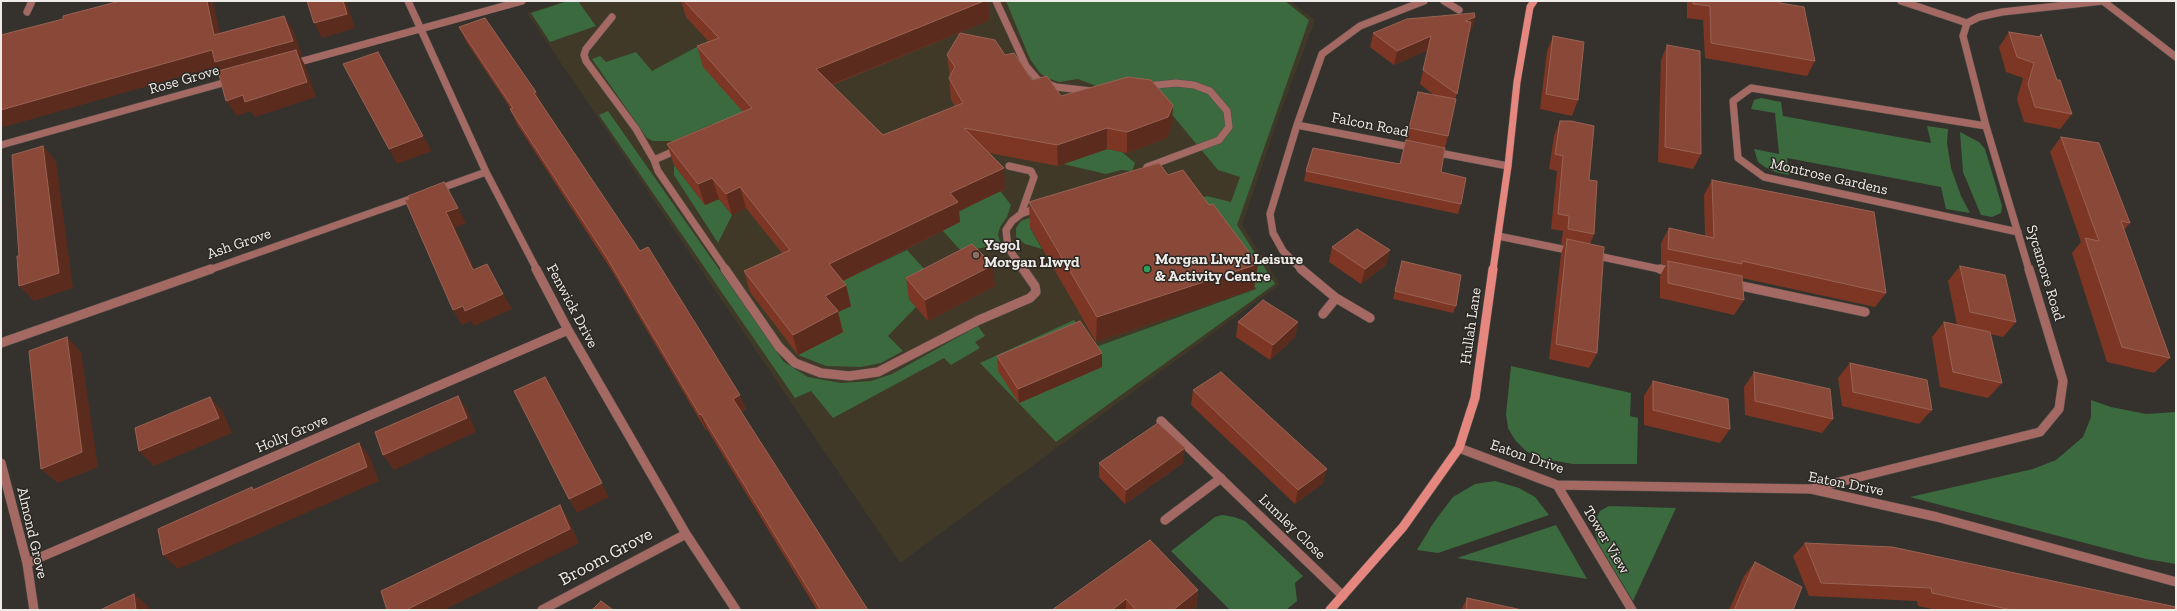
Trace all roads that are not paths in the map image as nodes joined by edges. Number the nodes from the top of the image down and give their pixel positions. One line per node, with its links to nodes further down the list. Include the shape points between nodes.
1 (32, 1): 11 (street)
2 (408, 1): 14 (street, Fenwick Drive)
3 (522, 1): 14 (street)
4 (996, 1): 19 (street, via 1026,66 1038,80 1067,89)
5 (1424, 1): 20 (street, via 1360,26 1322,54)
6 (1444, 1): 10 (street)
7 (1534, 1): 28 (street, Hullah Lane, via 1530,7 1517,82)
8 (1902, 1): 13 (street)
9 (2103, 1): 13 (street, via 2002,12 1979,17); 15 (street)
10 (1459, 10)
11 (27, 12)
12 (612, 17): 26 (street, via 584,55 636,129)
13 (1967, 23): 21 (street, Sycamore Road, via 1963,36)
14 (421, 27): 16 (street); 30 (street, Fenwick Drive)
15 (2176, 57)
16 (284, 66)
17 (238, 79): 23 (street, Rose Grove)
18 (1136, 88): 29 (street, via 1176,83 1194,85 1210,91 1228,111 1229,127 1219,140)
19 (1098, 90)
20 (1297, 125): 24 (street, Falcon Road); 37 (street, via 1270,214 1273,233 1283,251 1308,276)
21 (1986, 126): 33 (street, Sycamore Road); 33 (street, Montrose Gardens, via 1751,88 1733,101 1738,158 1764,177)
22 (690, 144): 26 (street)
23 (1, 145)
24 (1422, 149)
25 (1430, 151): 28 (street)
26 (654, 160): 32 (street, via 658,171 779,347 795,364 821,374 849,376 878,372 979,320 1030,298 1036,292 1034,286 1008,248 1006,239 1006,230)
27 (1009, 166): 32 (street, via 1031,171 1034,177)
28 (1508, 166): 34 (street, Hullah Lane)
29 (1139, 170)
30 (486, 172): 41 (street, Fenwick Drive); 42 (street, Ash Grove)
31 (1043, 206): 32 (street)
32 (1021, 214)
33 (2018, 232): 48 (street, Sycamore Road, via 2063,381 2059,409 2040,432)
34 (1498, 236): 35 (street); 44 (street, Hullah Lane, via 1475,398)
35 (1686, 274)
36 (1725, 283): 38 (street)
37 (1336, 298): 39 (street); 40 (street)
38 (1865, 312)
39 (1323, 314)
40 (1370, 318)
41 (568, 330): 50 (street, Fenwick Drive); 51 (street, Holly Grove)
42 (1, 343)
43 (1161, 421): 46 (street, Lumley Close)
44 (1459, 448): 47 (street, Eaton Drive); 53 (street, Hullah Lane, via 1402,527)
45 (1, 463): 51 (street, Almond Grove)
46 (1221, 478): 49 (street); 53 (street, Lumley Close)
47 (1557, 485): 48 (street, Eaton Drive); 58 (street, Tower View)
48 (1811, 489): 52 (street, Eaton Drive, via 1937,517)
49 (1165, 520)
50 (686, 534): 55 (street, Broom Grove); 56 (street, Fenwick Drive)
51 (27, 563): 54 (street, Almond Grove)
52 (2176, 582)
53 (1344, 596): 57 (street, Hullah Lane)
54 (34, 610)
55 (542, 610)
56 (736, 610)
57 (1330, 610)
58 (1632, 610)

